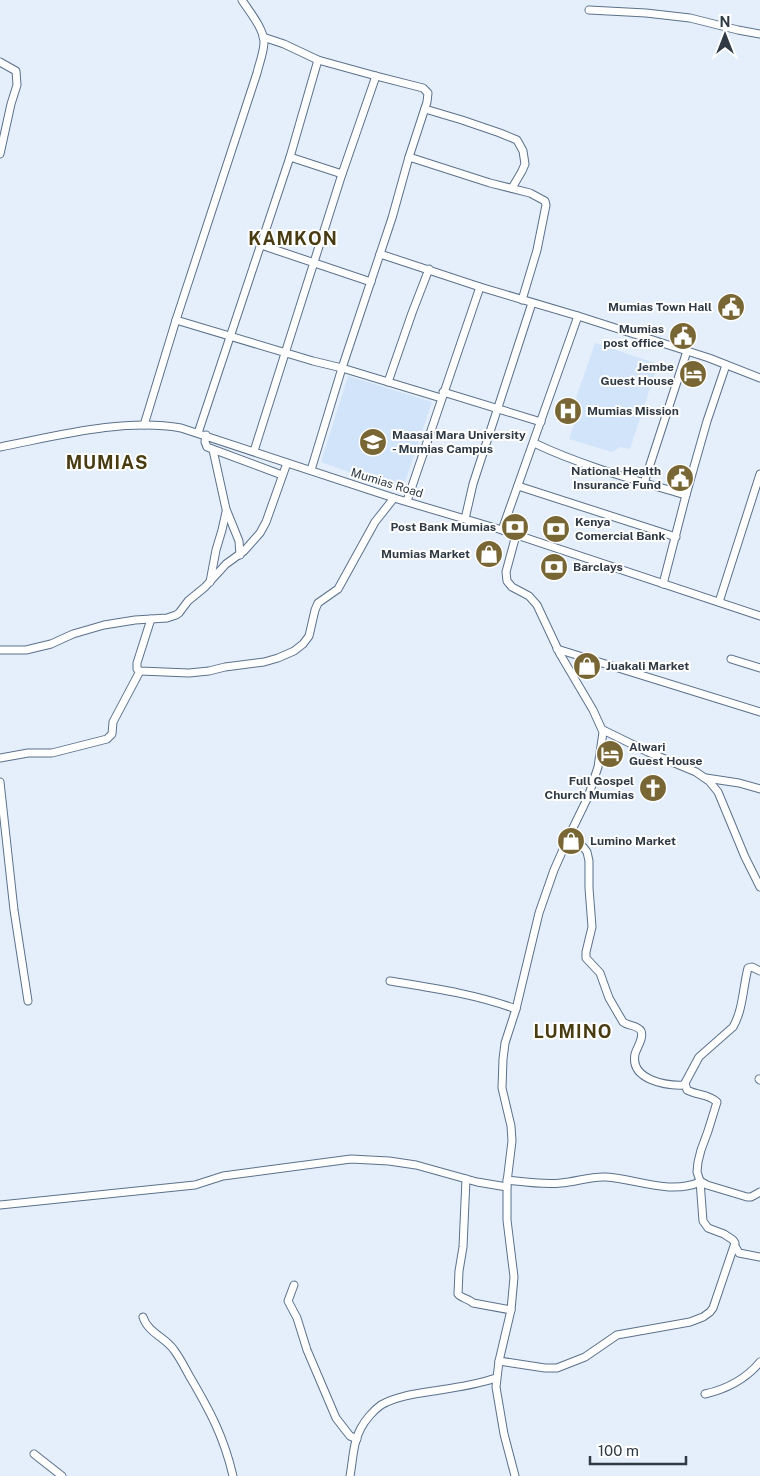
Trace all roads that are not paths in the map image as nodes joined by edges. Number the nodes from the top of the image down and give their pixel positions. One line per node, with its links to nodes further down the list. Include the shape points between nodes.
1 (242, 0): 4 (street)
2 (589, 10): 3 (street, via 690,18)
3 (760, 34)
4 (263, 37): 5 (street); 23 (street, via 264,48 257,73)
5 (318, 60): 7 (street); 10 (street)
6 (0, 62): 9 (street, via 16,71 17,85)
7 (376, 76): 8 (street, via 428,91); 12 (street)
8 (425, 110): 11 (street); 13 (street, via 517,140 524,151 525,164)
9 (0, 154)
10 (290, 157): 12 (street); 14 (street)
11 (409, 157): 13 (street); 15 (street)
12 (342, 174): 16 (street)
13 (512, 188): 20 (street, via 536,195 546,203 537,250)
14 (261, 245): 16 (street); 24 (street)
15 (380, 254): 17 (street); 18 (street)
16 (314, 262): 18 (street); 26 (street)
17 (428, 269): 19 (street); 30 (street)
18 (371, 282): 28 (street)
19 (480, 287): 20 (street); 31 (street)
20 (522, 300): 21 (street)
21 (532, 303): 22 (street); 32 (street)
22 (578, 316): 25 (street); 33 (street)
23 (176, 320): 24 (street); 34 (street)
24 (231, 335): 26 (street); 35 (street)
25 (687, 351): 27 (street); 45 (street)
26 (285, 352): 28 (street); 40 (street)
27 (726, 365): 29 (street); 47 (street)
28 (342, 368): 30 (street); 42 (street)
29 (760, 378)
30 (388, 382): 31 (street)
31 (442, 395): 32 (street); 49 (street)
32 (498, 409): 33 (street); 51 (street)
33 (541, 422): 37 (street)
34 (144, 425): 35 (street, Mumias Road, via 170,426); 38 (street, Mumias Road, via 103,428)
35 (198, 433): 36 (street, Mumias Road)
36 (206, 436): 39 (street, via 206,446); 40 (street, Mumias Road)
37 (534, 443): 45 (street, via 591,466); 46 (street)
38 (0, 447)
39 (213, 450): 44 (street); 50 (street)
40 (254, 451): 41 (street, Mumias Road)
41 (288, 463): 42 (street, Mumias Road); 44 (street)
42 (311, 470): 48 (street, Mumias Road)
43 (760, 474): 58 (street)
44 (282, 475): 55 (street, via 266,522)
45 (644, 482): 47 (street)
46 (518, 486): 52 (street); 54 (street)
47 (686, 495): 54 (street)
48 (394, 498): 49 (street, Mumias Road); 65 (street, via 375,522 338,589 318,603 309,636 294,651 264,662 209,671)
49 (407, 501): 51 (street, Mumias Road)
50 (226, 509): 55 (street, via 240,542); 56 (street)
51 (465, 519): 52 (street, Mumias Road)
52 (502, 530): 53 (street, Mumias Road)
53 (516, 535): 57 (street, Mumias Road); 61 (street, via 506,572 507,581 535,602)
54 (676, 537): 57 (street)
55 (240, 555): 56 (street, via 226,564)
56 (210, 582): 60 (street, via 179,613)
57 (664, 584): 58 (street, Mumias Road)
58 (719, 602): 59 (street, Mumias Road)
59 (760, 616)
60 (151, 619): 62 (street, via 104,625 33,648); 65 (street, via 137,663)
61 (558, 649): 66 (street); 67 (street)
62 (0, 650)
63 (731, 659): 64 (street)
64 (760, 668)
65 (140, 671): 68 (street, via 107,739 52,753)
66 (760, 712)
67 (603, 730): 69 (street); 72 (street, via 595,777)
68 (0, 758)
69 (706, 778): 71 (street); 73 (street, via 718,792)
70 (0, 782): 76 (street)
71 (760, 789)
72 (570, 834): 77 (street, via 539,913); 78 (street, via 587,852 589,861 592,927 586,958 600,973 623,1022 641,1032 635,1056 636,1068 650,1080)
73 (760, 887)
74 (760, 971): 78 (street, via 748,968 736,1022 699,1056)
75 (390, 980): 77 (street, via 471,995)
76 (28, 1001)
77 (516, 1009): 81 (street, via 505,1043 502,1073 512,1141)
78 (685, 1085): 80 (street, via 689,1092 707,1095 717,1102 699,1156 697,1172)
79 (466, 1179): 81 (street); 83 (street, via 416,1165 350,1159 223,1176 195,1185); 87 (street, via 464,1247 458,1294 473,1303)
80 (700, 1181): 81 (street, via 689,1186 650,1185 592,1177 560,1183); 82 (street, via 747,1197); 84 (street, via 704,1224 731,1238)
81 (507, 1183): 87 (street, via 514,1277)
82 (760, 1192)
83 (0, 1205)
84 (735, 1246): 85 (street, via 739,1253); 89 (street, via 713,1308 703,1317 620,1334 585,1357 557,1368)
85 (760, 1257)
86 (294, 1285): 93 (street, via 288,1301 307,1350 336,1418)
87 (511, 1310): 89 (street)
88 (143, 1317): 96 (street, via 148,1327 174,1350 208,1408 224,1442)
89 (499, 1361): 91 (street)
90 (760, 1362): 92 (street, via 731,1385)
91 (496, 1378): 93 (street, via 391,1401 364,1422); 98 (street, via 499,1409)
92 (705, 1394)
93 (356, 1439): 97 (street)
94 (34, 1454): 95 (street)
95 (62, 1476)
96 (233, 1476)
97 (350, 1476)
98 (514, 1476)

